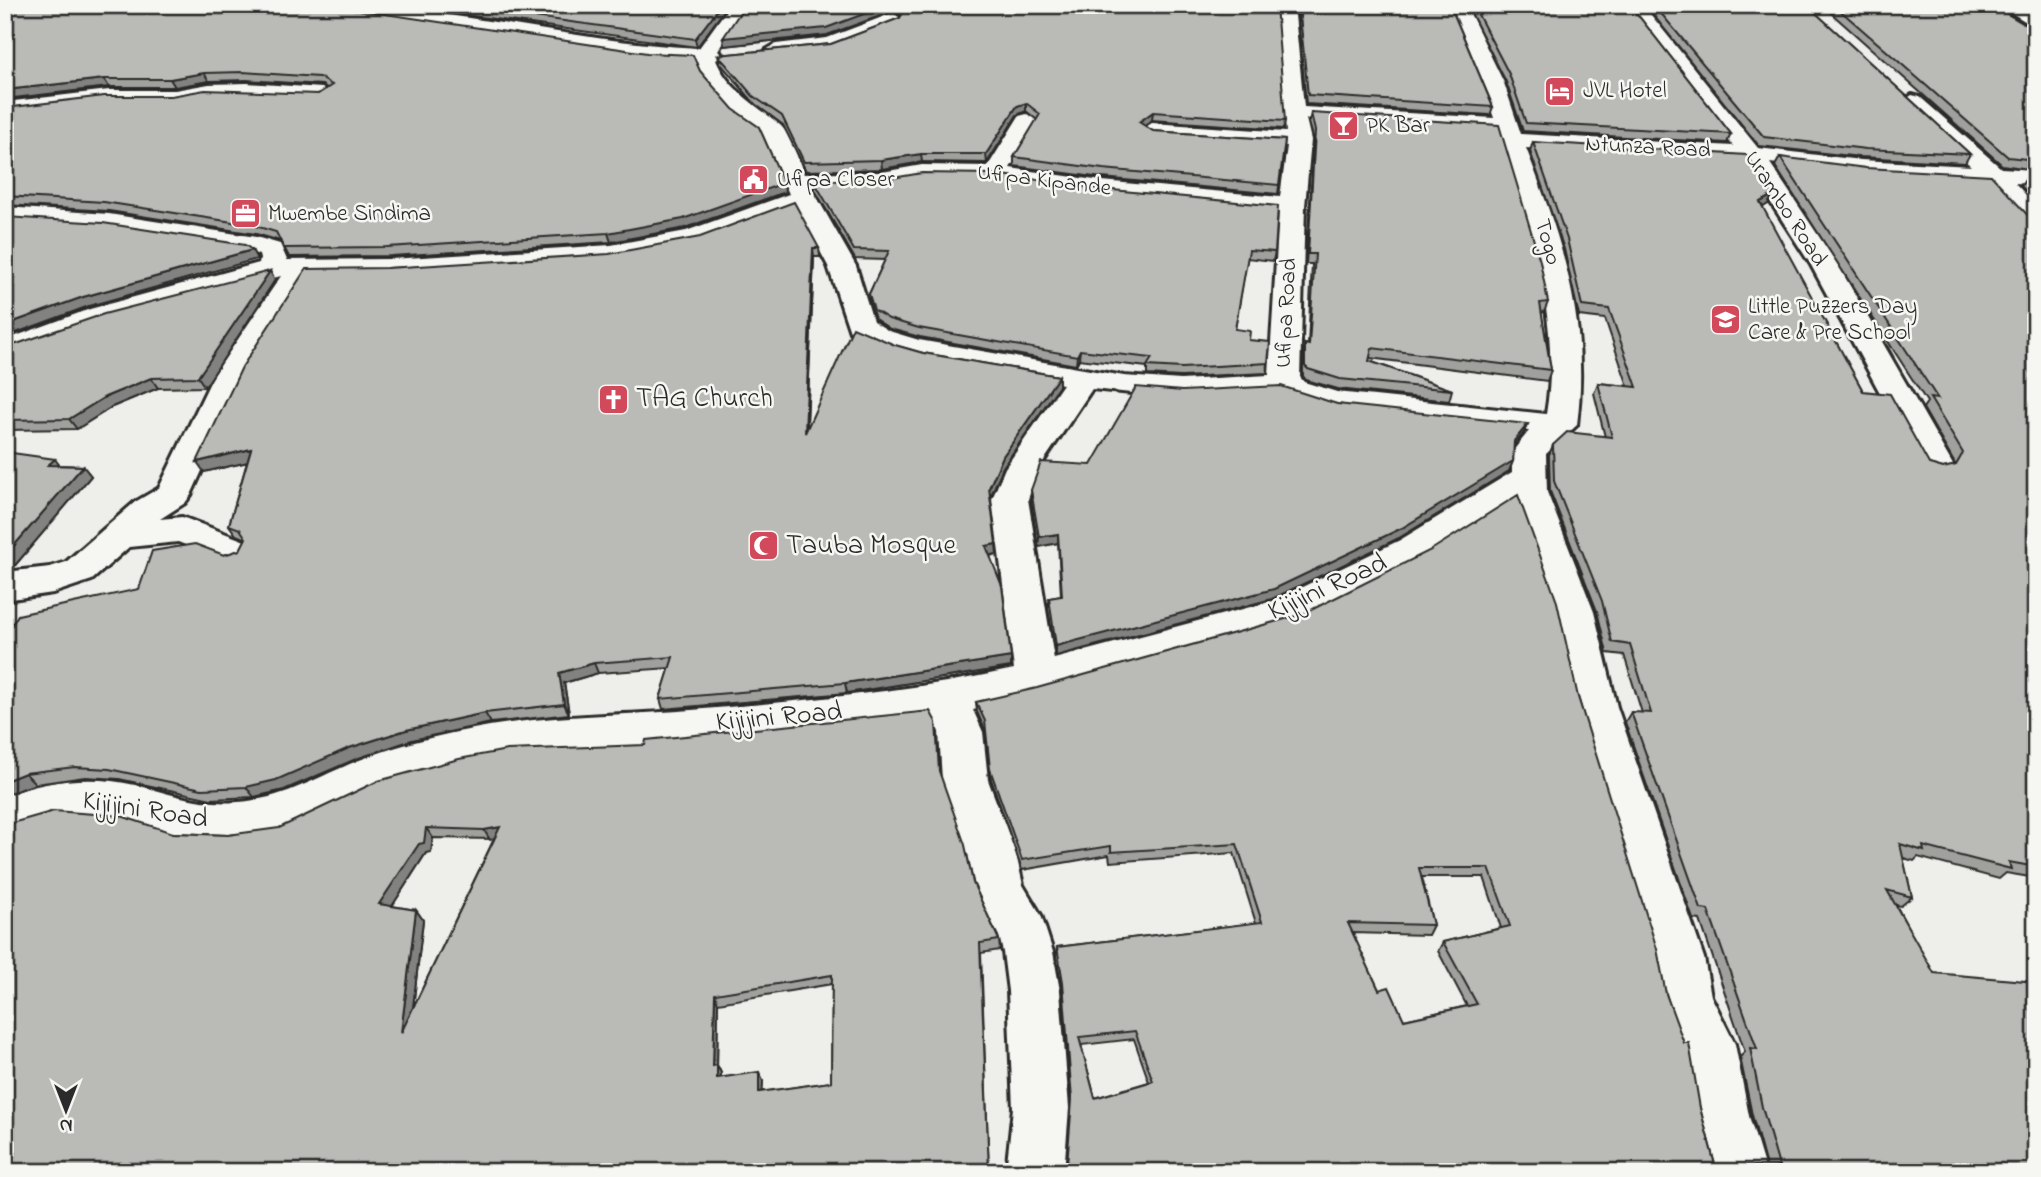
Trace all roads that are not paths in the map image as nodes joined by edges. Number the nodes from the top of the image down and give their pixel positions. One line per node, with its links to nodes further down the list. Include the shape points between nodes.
1 (330, 5): 11 (street)
2 (740, 5): 11 (street)
3 (1285, 5): 15 (street, Ufipa Road)
4 (1457, 5): 18 (street, Togo)
5 (1633, 5): 20 (street, Urambo Road)
6 (2008, 5): 8 (street)
7 (893, 19): 9 (street, via 831,44)
8 (2036, 22)
9 (761, 52)
10 (735, 54): 11 (street)
11 (704, 56): 24 (street, via 711,74 745,111 773,131)
12 (1893, 84): 22 (street)
13 (322, 94): 14 (street, via 247,90 109,96)
14 (5, 108)
15 (1293, 112): 18 (street, Ntunza Road); 19 (street, Ufipa Road)
16 (1027, 121): 21 (street)
17 (1152, 130): 19 (street)
18 (1510, 133): 20 (street, Ntunza Road); 32 (street, Togo, via 1549,247 1567,329)
19 (1299, 140): 25 (street, Ufipa Road)
20 (1751, 154): 22 (street, Ntunza Road, via 1861,167); 33 (street, Urambo Road, via 1881,362)
21 (995, 173): 24 (street, Ufipa Kipande, via 815,179); 25 (street, Ufipa Kipande)
22 (1992, 174): 23 (street, Ntunza Road); 27 (street)
23 (2036, 177)
24 (800, 190): 28 (street, Ufipa Kipande, via 692,239 622,251 455,264); 30 (street, via 842,266 860,326 878,337 915,348)
25 (1292, 206): 31 (street, Ufipa Road)
26 (5, 215): 28 (street, via 109,222 256,245 271,250)
27 (2036, 222)
28 (285, 268): 29 (street, Ufipa Kipande, via 100,315); 35 (street, via 173,495)
29 (5, 350)
30 (1083, 378): 31 (street, via 1181,389); 38 (street, via 1022,468 1010,499)
31 (1287, 383): 32 (street, Ufipa Road, via 1335,401)
32 (1561, 425): 34 (street, via 1529,452)
33 (1936, 465)
34 (1527, 478): 38 (street, Kijijini Road, via 1413,549 1285,612); 42 (street, via 1574,612 1596,707 1678,958 1686,1002 1708,1044)
35 (120, 536): 36 (street, via 182,529); 37 (street, via 79,571)
36 (232, 551)
37 (6, 587)
38 (1036, 680): 39 (street, Kijijini Road)
39 (947, 700): 40 (street, Kijijini Road, via 512,740 373,774 286,815 237,822 183,820 132,804 65,799 38,803); 41 (street, via 961,732 965,780 1000,891 1023,931 1028,952 1041,1108)
40 (5, 816)
41 (1035, 1172)
42 (1737, 1172)

